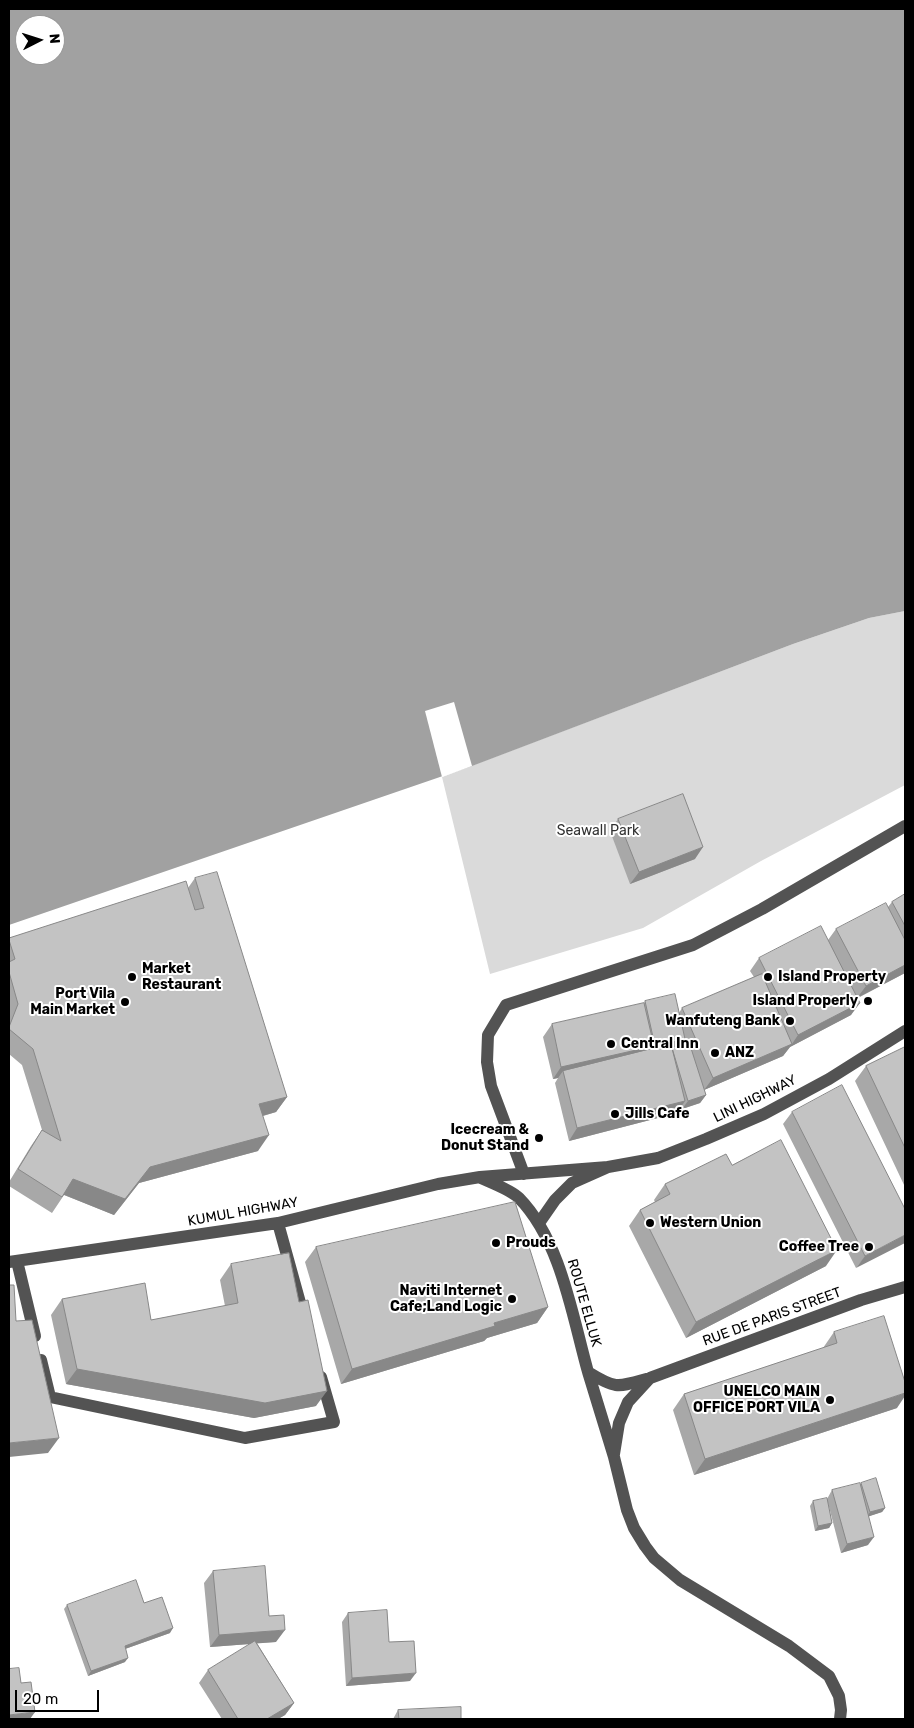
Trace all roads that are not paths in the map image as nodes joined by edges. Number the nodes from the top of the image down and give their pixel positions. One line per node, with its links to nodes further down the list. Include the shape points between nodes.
1 (905, 826): 4 (street, via 693,945 506,1005 488,1035 487,1062 491,1086)
2 (905, 1031): 3 (street, LINI HIGHWAY, via 764,1114 658,1158)
3 (608, 1167): 4 (street, LINI HIGHWAY); 7 (street, LINI HIGHWAY, via 572,1183)
4 (524, 1174): 5 (street, LINI HIGHWAY)
5 (480, 1177): 6 (street, KUMUL HIGHWAY, via 438,1184); 7 (street, ROUTE ELLUK, via 517,1196)
6 (278, 1223): 8 (street, KUMUL HIGHWAY); 10 (street)
7 (539, 1223): 12 (street, ROUTE ELLUK, via 558,1263)
8 (13, 1262): 11 (street, via 50,1397 245,1438 334,1422)
9 (905, 1287): 13 (street, RUE DE PARIS STREET, via 861,1300)
10 (307, 1328)
11 (318, 1366)
12 (588, 1372): 13 (street, RUE DE PARIS STREET, via 606,1384 621,1386); 14 (street, ROUTE ELLUK)
13 (650, 1378): 14 (street, RUE DE PARIS STREET, via 628,1402 619,1423)
14 (614, 1457): 15 (street, ROUTE ELLUK, via 634,1528 654,1558 680,1580 822,1670 839,1696)
15 (840, 1719)

